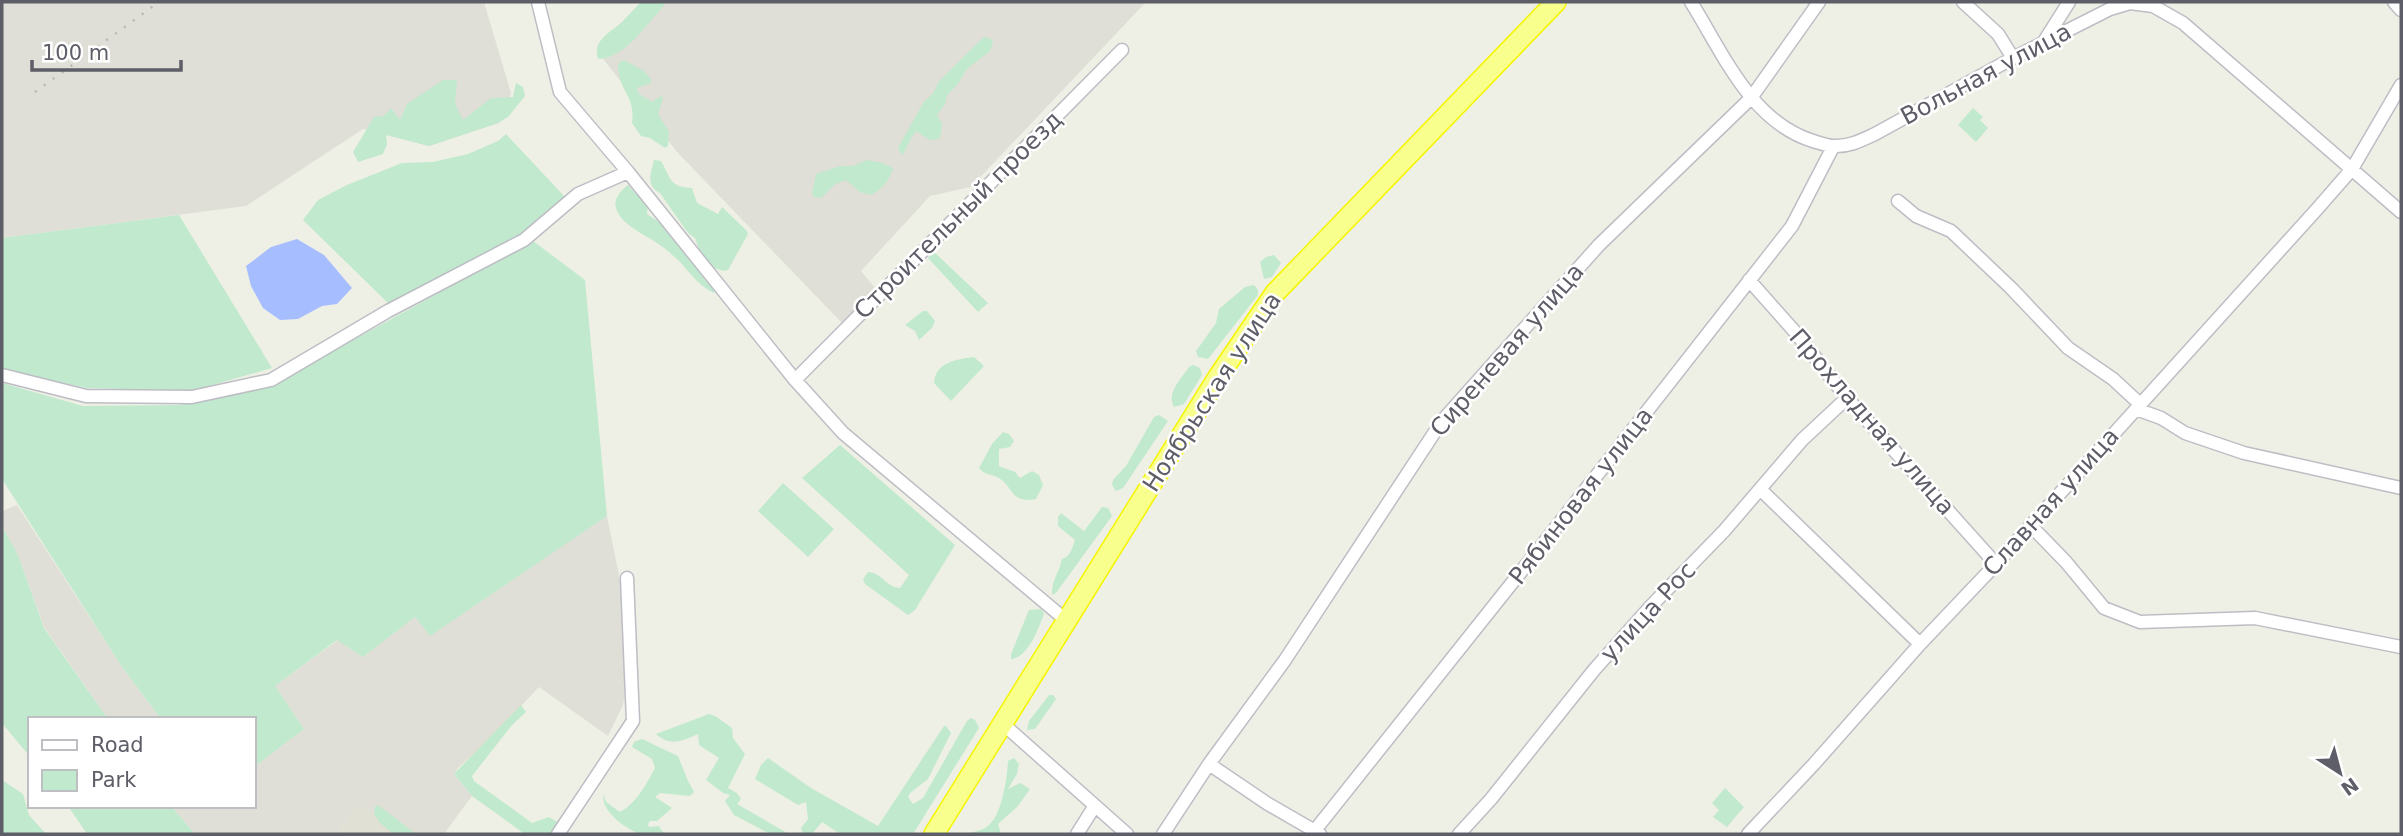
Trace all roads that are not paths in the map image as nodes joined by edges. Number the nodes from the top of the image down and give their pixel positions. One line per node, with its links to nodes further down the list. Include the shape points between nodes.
1 (538, 2): 16 (street, via 561,92)
2 (1556, 2): 29 (highway, Ноябрьская улица, via 1275,293)
3 (1691, 2): 13 (street)
4 (1819, 2): 13 (street, Сиреневая улица)
5 (1963, 2): 11 (street, via 1998,34)
6 (2069, 2): 9 (street)
7 (2394, 2): 8 (street)
8 (2401, 10)
9 (2045, 40): 11 (street, Вольная улица); 15 (street, Вольная улица, via 2110,9 2130,4 2153,6 2183,23)
10 (1122, 50): 21 (street, Строительный проезд)
11 (2013, 58): 14 (street, Вольная улица, via 1875,135)
12 (2401, 85): 15 (street, Славная улица)
13 (1751, 98): 14 (street, via 1777,124); 33 (street, Сиреневая улица, via 1599,244 1442,421 1285,660)
14 (1833, 147): 19 (street, Рябиновая улица, via 1792,226)
15 (2352, 169): 18 (street, Вольная улица); 23 (street, Славная улица)
16 (628, 172): 20 (street, via 578,194 524,240 388,311 271,380 192,397 86,396); 21 (street)
17 (1898, 201): 23 (street, via 1916,216 1951,231 2068,348 2113,379)
18 (2401, 212)
19 (1749, 280): 22 (street, Прохладная улица); 35 (street, Рябиновая улица)
20 (2, 375)
21 (795, 380): 29 (street, via 843,433)
22 (1847, 398): 25 (street, улица Рос, via 1802,440); 27 (street, Прохладная улица)
23 (2138, 406): 24 (street, via 2185,433 2244,453); 26 (street, Славная улица)
24 (2401, 488)
25 (1760, 489): 30 (street); 41 (street, улица Рос, via 1594,670)
26 (2030, 525): 27 (street, Славная улица); 31 (street, via 2104,608 2140,622 2255,618)
27 (1996, 564): 30 (street, Славная улица)
28 (627, 578): 36 (street, via 633,721)
29 (1067, 621): 32 (highway, Ноябрьская улица)
30 (1920, 644): 42 (street, Славная улица)
31 (2401, 647)
32 (1002, 723): 34 (street); 37 (highway, Ноябрьская улица)
33 (1209, 764): 35 (street); 40 (street, Сиреневая улица)
34 (1094, 807): 38 (street); 39 (street)
35 (1316, 833)
36 (558, 834)
37 (934, 834)
38 (1077, 834)
39 (1128, 834)
40 (1163, 834)
41 (1459, 834)
42 (1748, 834)

